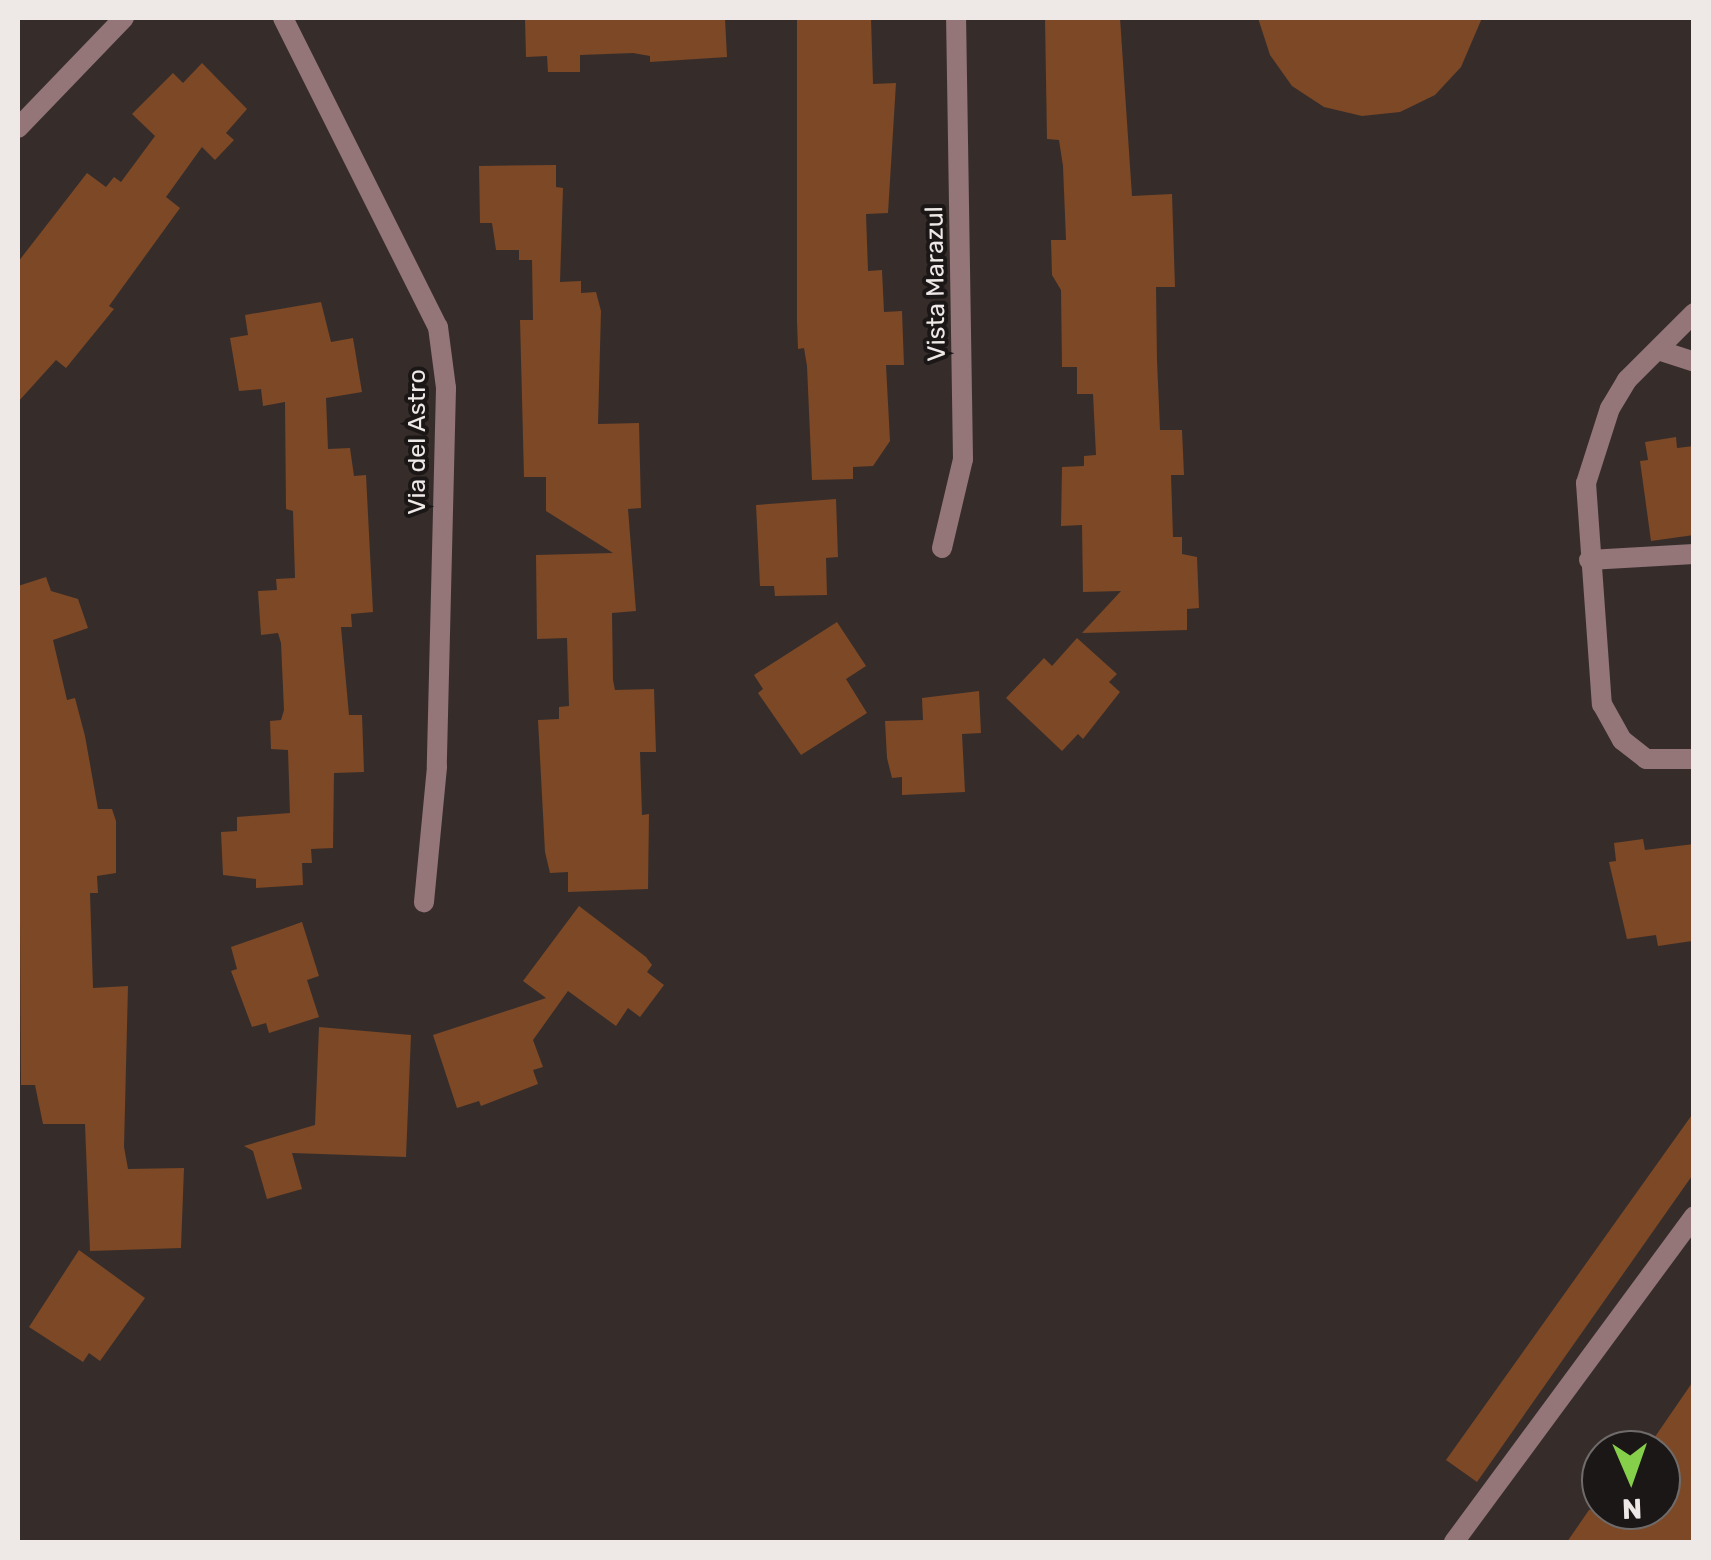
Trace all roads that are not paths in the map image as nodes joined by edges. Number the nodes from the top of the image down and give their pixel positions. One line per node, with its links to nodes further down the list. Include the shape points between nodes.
1 (124, 18): 4 (street)
2 (283, 18): 12 (street, Via del Astro, via 438,328 446,388 438,767)
3 (956, 18): 8 (street, Vista Marazul, via 964,459)
4 (18, 128)
5 (1694, 314): 6 (street)
6 (1661, 351): 7 (street); 10 (street, via 1627,380 1610,408 1586,482)
7 (1694, 362)
8 (942, 548)
9 (1694, 554): 10 (street)
10 (1589, 560): 11 (street, via 1602,704 1622,740 1646,759)
11 (1694, 759)
12 (424, 902)
13 (1694, 1216): 14 (street)
14 (1454, 1542)

